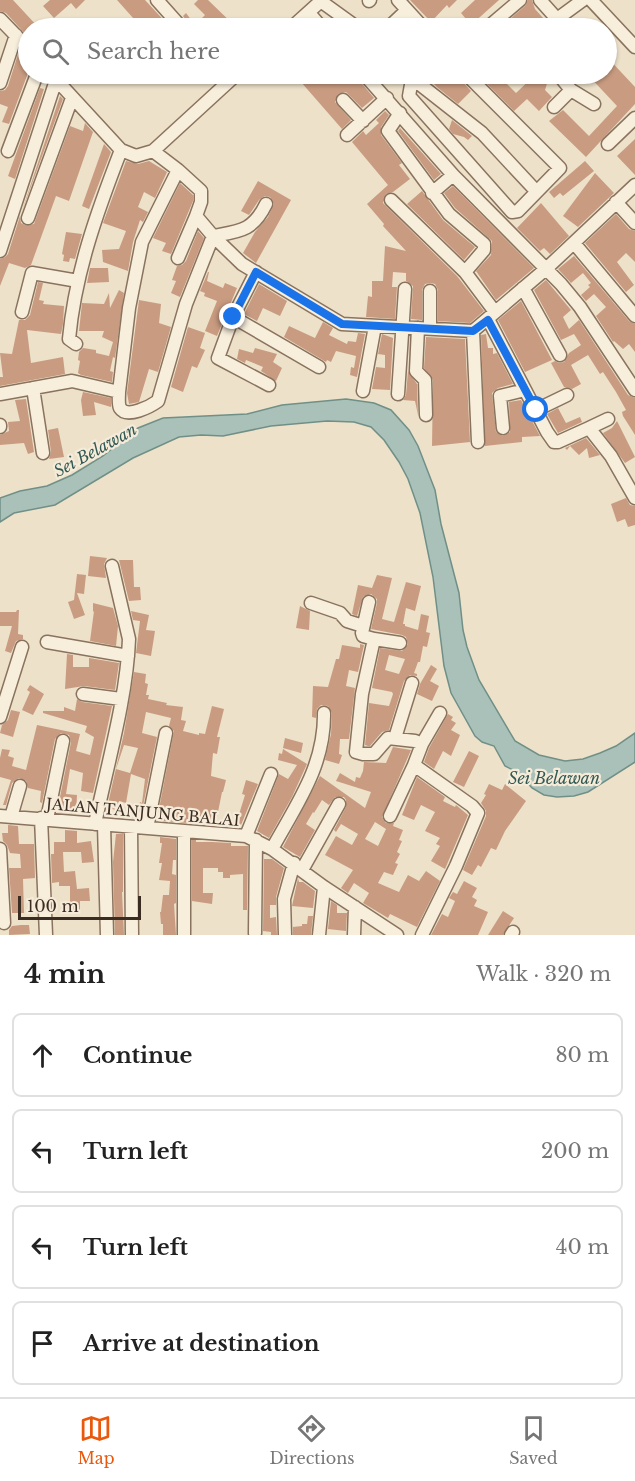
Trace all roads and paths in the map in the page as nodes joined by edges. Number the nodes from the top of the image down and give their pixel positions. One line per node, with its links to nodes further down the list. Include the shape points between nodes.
1 (157, 0): 9 (street)
2 (398, 0): 7 (street)
3 (520, 0): 15 (street)
4 (540, 0): 16 (street)
5 (591, 0): 17 (street); 18 (street)
6 (321, 1): 8 (street); 12 (street)
7 (407, 10): 13 (street); 14 (street)
8 (309, 13): 10 (street); 11 (street)
9 (173, 18)
10 (303, 18)
11 (313, 18)
12 (344, 18)
13 (399, 18)
14 (414, 18)
15 (499, 18)
16 (554, 18)
17 (567, 18)
18 (608, 18)
19 (0, 19): 21 (street)
20 (617, 28): 22 (street)
21 (16, 35): 23 (street)
22 (635, 47)
23 (0, 83)
24 (33, 84): 45 (street)
25 (52, 84): 60 (street)
26 (60, 84): 34 (street)
27 (221, 84): 46 (street)
28 (374, 84): 35 (street)
29 (409, 84): 50 (street, via 409,96 512,212 518,211)
30 (419, 84): 50 (street, via 482,134)
31 (476, 84): 50 (street, via 560,168)
32 (566, 84): 33 (street)
33 (571, 90): 37 (street); 38 (street)
34 (72, 98): 44 (street); 56 (street)
35 (387, 98): 39 (street); 41 (street)
36 (344, 100): 41 (street)
37 (594, 105)
38 (554, 107)
39 (400, 113): 48 (street); 51 (street, via 388,130)
40 (635, 118): 43 (street)
41 (363, 121): 42 (street)
42 (347, 135)
43 (608, 144)
44 (121, 150): 46 (street, via 136,156); 65 (street, via 97,212)
45 (8, 151)
46 (153, 151): 47 (street)
47 (178, 170): 55 (street, via 201,191); 85 (street, via 142,242)
48 (453, 175): 51 (street); 62 (street)
49 (635, 184): 53 (street)
50 (536, 191)
51 (432, 193): 64 (street, via 449,214 484,244 484,250)
52 (391, 200): 64 (street)
53 (616, 202): 57 (street); 59 (street)
54 (266, 204): 58 (street, via 249,227)
55 (196, 216): 58 (street); 61 (street)
56 (28, 218)
57 (635, 223)
58 (213, 236): 63 (street); 85 (street, via 186,304 159,401 138,411 125,412 119,405)
59 (574, 243): 62 (street); 71 (street)
60 (0, 251)
61 (178, 258)
62 (547, 268): 66 (street); 83 (street, via 580,307)
63 (256, 272): 72 (street); 73 (street, via 342,324)
64 (465, 272): 70 (street)
65 (78, 281): 69 (street, via 32,273); 77 (street, via 69,339)
66 (523, 288): 70 (street); 78 (street)
67 (405, 289): 74 (street)
68 (430, 291): 75 (street)
69 (22, 312)
70 (491, 316): 76 (street); 82 (street)
71 (635, 316)
72 (233, 317): 79 (street); 80 (street, via 218,358)
73 (375, 326): 74 (street); 84 (street)
74 (402, 327): 75 (street); 87 (street)
75 (424, 328): 76 (street); 90 (street, via 416,371 425,381)
76 (473, 331): 94 (street)
77 (76, 344)
78 (560, 355)
79 (319, 367)
80 (269, 385)
81 (33, 388): 85 (street, via 72,381); 86 (street); 95 (street)
82 (525, 390): 89 (street); 92 (street, via 500,396)
83 (635, 390)
84 (363, 391)
85 (119, 392)
86 (0, 394)
87 (398, 394)
88 (567, 395): 89 (street)
89 (536, 410): 93 (street, via 555,443)
90 (426, 414)
91 (608, 419): 93 (street)
92 (503, 428)
93 (589, 428): 96 (street, via 611,456)
94 (478, 442)
95 (43, 453)
96 (635, 498)
97 (112, 566): 105 (street, via 129,639)
98 (369, 602): 100 (street)
99 (311, 603): 100 (street)
100 (363, 626): 101 (street, via 362,634)
101 (374, 639): 103 (street); 113 (street, via 362,694 356,752 374,754 386,739)
102 (47, 642): 105 (street)
103 (399, 643)
104 (22, 647): 111 (street)
105 (128, 656): 108 (street)
106 (412, 683): 113 (street)
107 (83, 694): 108 (street)
108 (121, 699): 123 (street)
109 (440, 713): 115 (street)
110 (324, 714): 129 (street, via 322,746 315,771)
111 (0, 717)
112 (166, 733): 125 (street)
113 (394, 738): 115 (street)
114 (63, 741): 122 (street)
115 (423, 744): 116 (street)
116 (414, 765): 121 (street); 143 (street, via 478,812)
117 (271, 774): 127 (street)
118 (20, 786): 120 (street)
119 (339, 804): 130 (street)
120 (5, 816): 122 (street, JALAN TANJUNG BALAI)
121 (390, 816)
122 (44, 818): 123 (street, JALAN TANJUNG BALAI); 135 (street)
123 (99, 824): 124 (street, JALAN TANJUNG BALAI); 136 (street)
124 (131, 827): 125 (street, JALAN TANJUNG BALAI); 137 (street)
125 (147, 828): 126 (street, JALAN TANJUNG BALAI)
126 (184, 832): 127 (street, JALAN TANJUNG BALAI); 138 (street)
127 (251, 838): 129 (street, JALAN TANJUNG BALAI); 134 (street)
128 (0, 849): 133 (street)
129 (272, 849): 130 (street, JALAN TANJUNG BALAI)
130 (298, 867): 131 (street, JALAN TANJUNG BALAI); 139 (street, via 284,899)
131 (324, 887): 132 (street, JALAN TANJUNG BALAI); 140 (street)
132 (355, 907): 141 (street); 142 (street, JALAN TANJUNG BALAI)
133 (4, 923)
134 (255, 933)
135 (45, 935)
136 (107, 935)
137 (132, 935)
138 (184, 935)
139 (285, 935)
140 (319, 935)
141 (354, 935)
142 (397, 935)
143 (422, 935)

